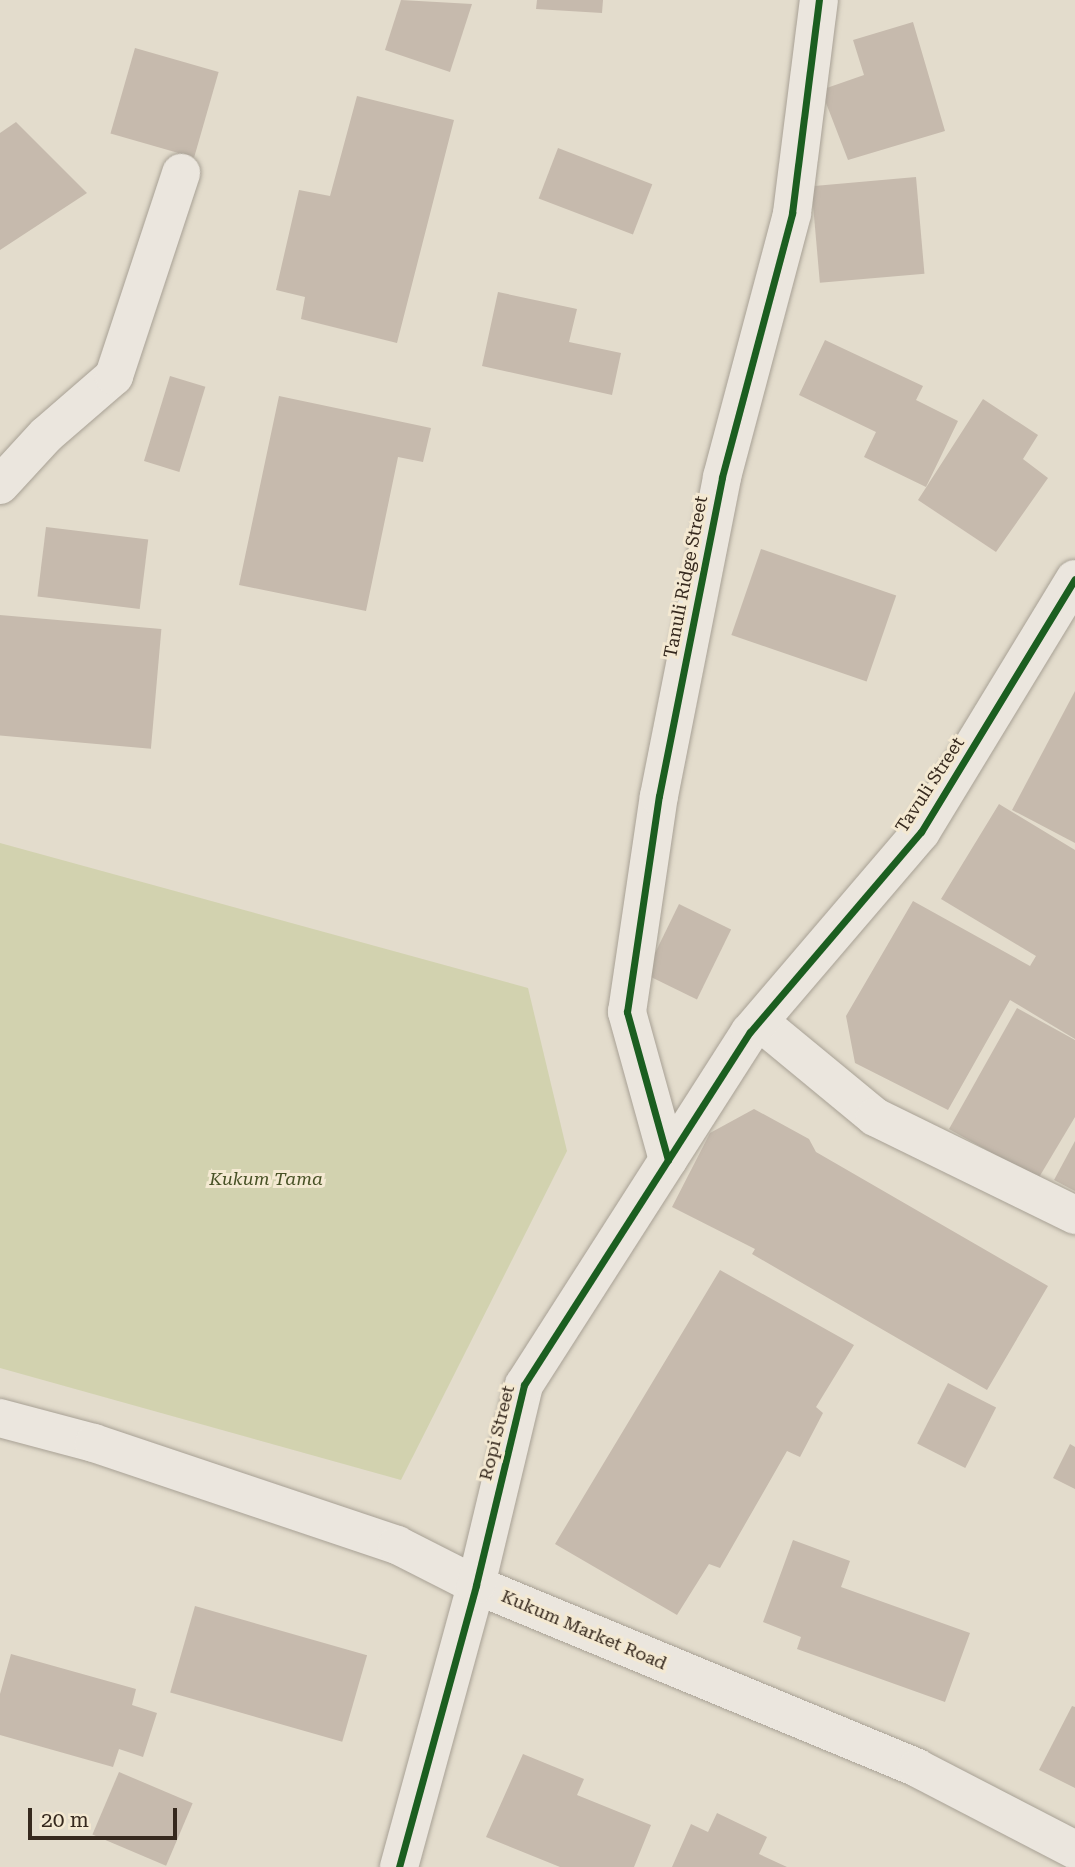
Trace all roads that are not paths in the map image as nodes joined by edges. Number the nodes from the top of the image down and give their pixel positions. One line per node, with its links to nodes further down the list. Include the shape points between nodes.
1 (819, 0): 6 (street, Tanuli Ridge Street, via 792,213 719,490 659,796 627,1012)
2 (181, 173): 3 (street, via 114,376 46,435)
3 (0, 485)
4 (1075, 579): 5 (street, Tavuli Street, via 921,832)
5 (761, 1023): 6 (street, Ropi Street, via 750,1032); 7 (street, via 875,1117)
6 (668, 1160): 9 (street, Ropi Street, via 524,1385)
7 (1075, 1215)
8 (0, 1418): 9 (street, Kukum Market Road, via 93,1443 397,1545)
9 (476, 1585): 10 (street, Kukum Market Road, via 918,1768); 11 (street, Ropi Street)
10 (1075, 1850)
11 (399, 1867)

